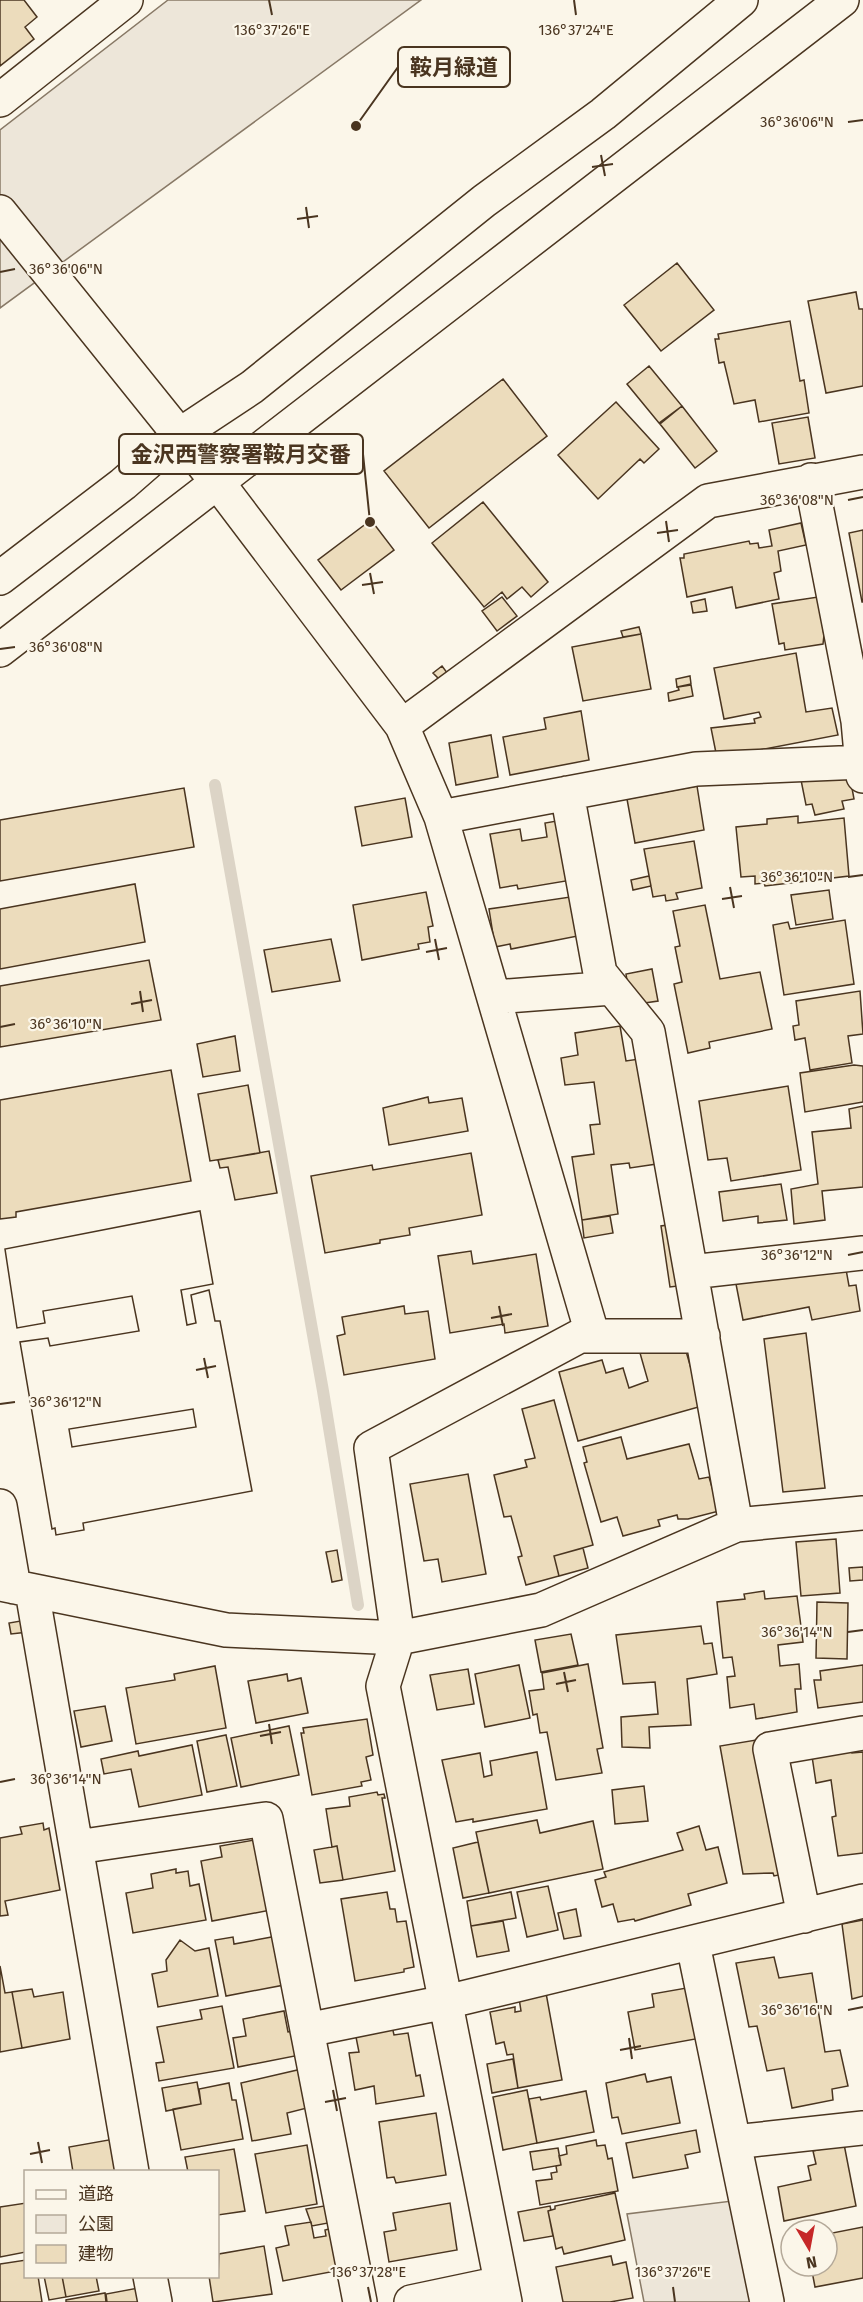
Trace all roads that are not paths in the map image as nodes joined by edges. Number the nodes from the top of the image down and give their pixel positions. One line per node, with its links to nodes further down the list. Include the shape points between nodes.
1 (126, 0): 4 (street)
2 (741, 0): 6 (street, via 603,114 484,201 252,387)
3 (842, 0): 9 (street)
4 (0, 100)
5 (0, 212): 6 (street)
6 (178, 436): 9 (street); 10 (street, via 123,484)
7 (863, 472): 8 (street)
8 (811, 480): 12 (street, via 708,501); 13 (street, via 858,721)
9 (218, 483): 11 (street); 12 (street)
10 (0, 578)
11 (0, 650)
12 (402, 726): 15 (street)
13 (862, 767): 14 (street, via 696,769)
14 (567, 793): 15 (street); 16 (street, via 600,974)
15 (441, 817): 17 (street)
16 (612, 988): 17 (street); 19 (street, via 648,1032)
17 (494, 998): 20 (street, via 591,1330)
18 (863, 1253): 19 (street)
19 (691, 1272): 21 (street)
20 (580, 1336): 21 (street); 26 (street, via 371,1448)
21 (703, 1336): 24 (street)
22 (0, 1506): 25 (street)
23 (863, 1513): 24 (street)
24 (736, 1525): 26 (street, via 541,1610)
25 (15, 1587): 26 (street, via 226,1630); 28 (street)
26 (398, 1638): 32 (street, via 383,1686)
27 (863, 1733): 30 (street, via 770,1749)
28 (77, 1847): 33 (street, via 266,1819); 36 (street)
29 (863, 1901): 30 (street)
30 (804, 1916): 31 (street)
31 (693, 1944): 32 (street); 35 (street)
32 (446, 2002): 33 (street); 38 (street)
33 (307, 2030): 40 (street)
34 (863, 2128): 35 (street)
35 (734, 2142): 42 (street)
36 (132, 2170)
37 (150, 2278): 39 (street)
38 (503, 2293): 41 (street)
39 (155, 2302)
40 (360, 2302)
41 (411, 2302)
42 (767, 2302)

